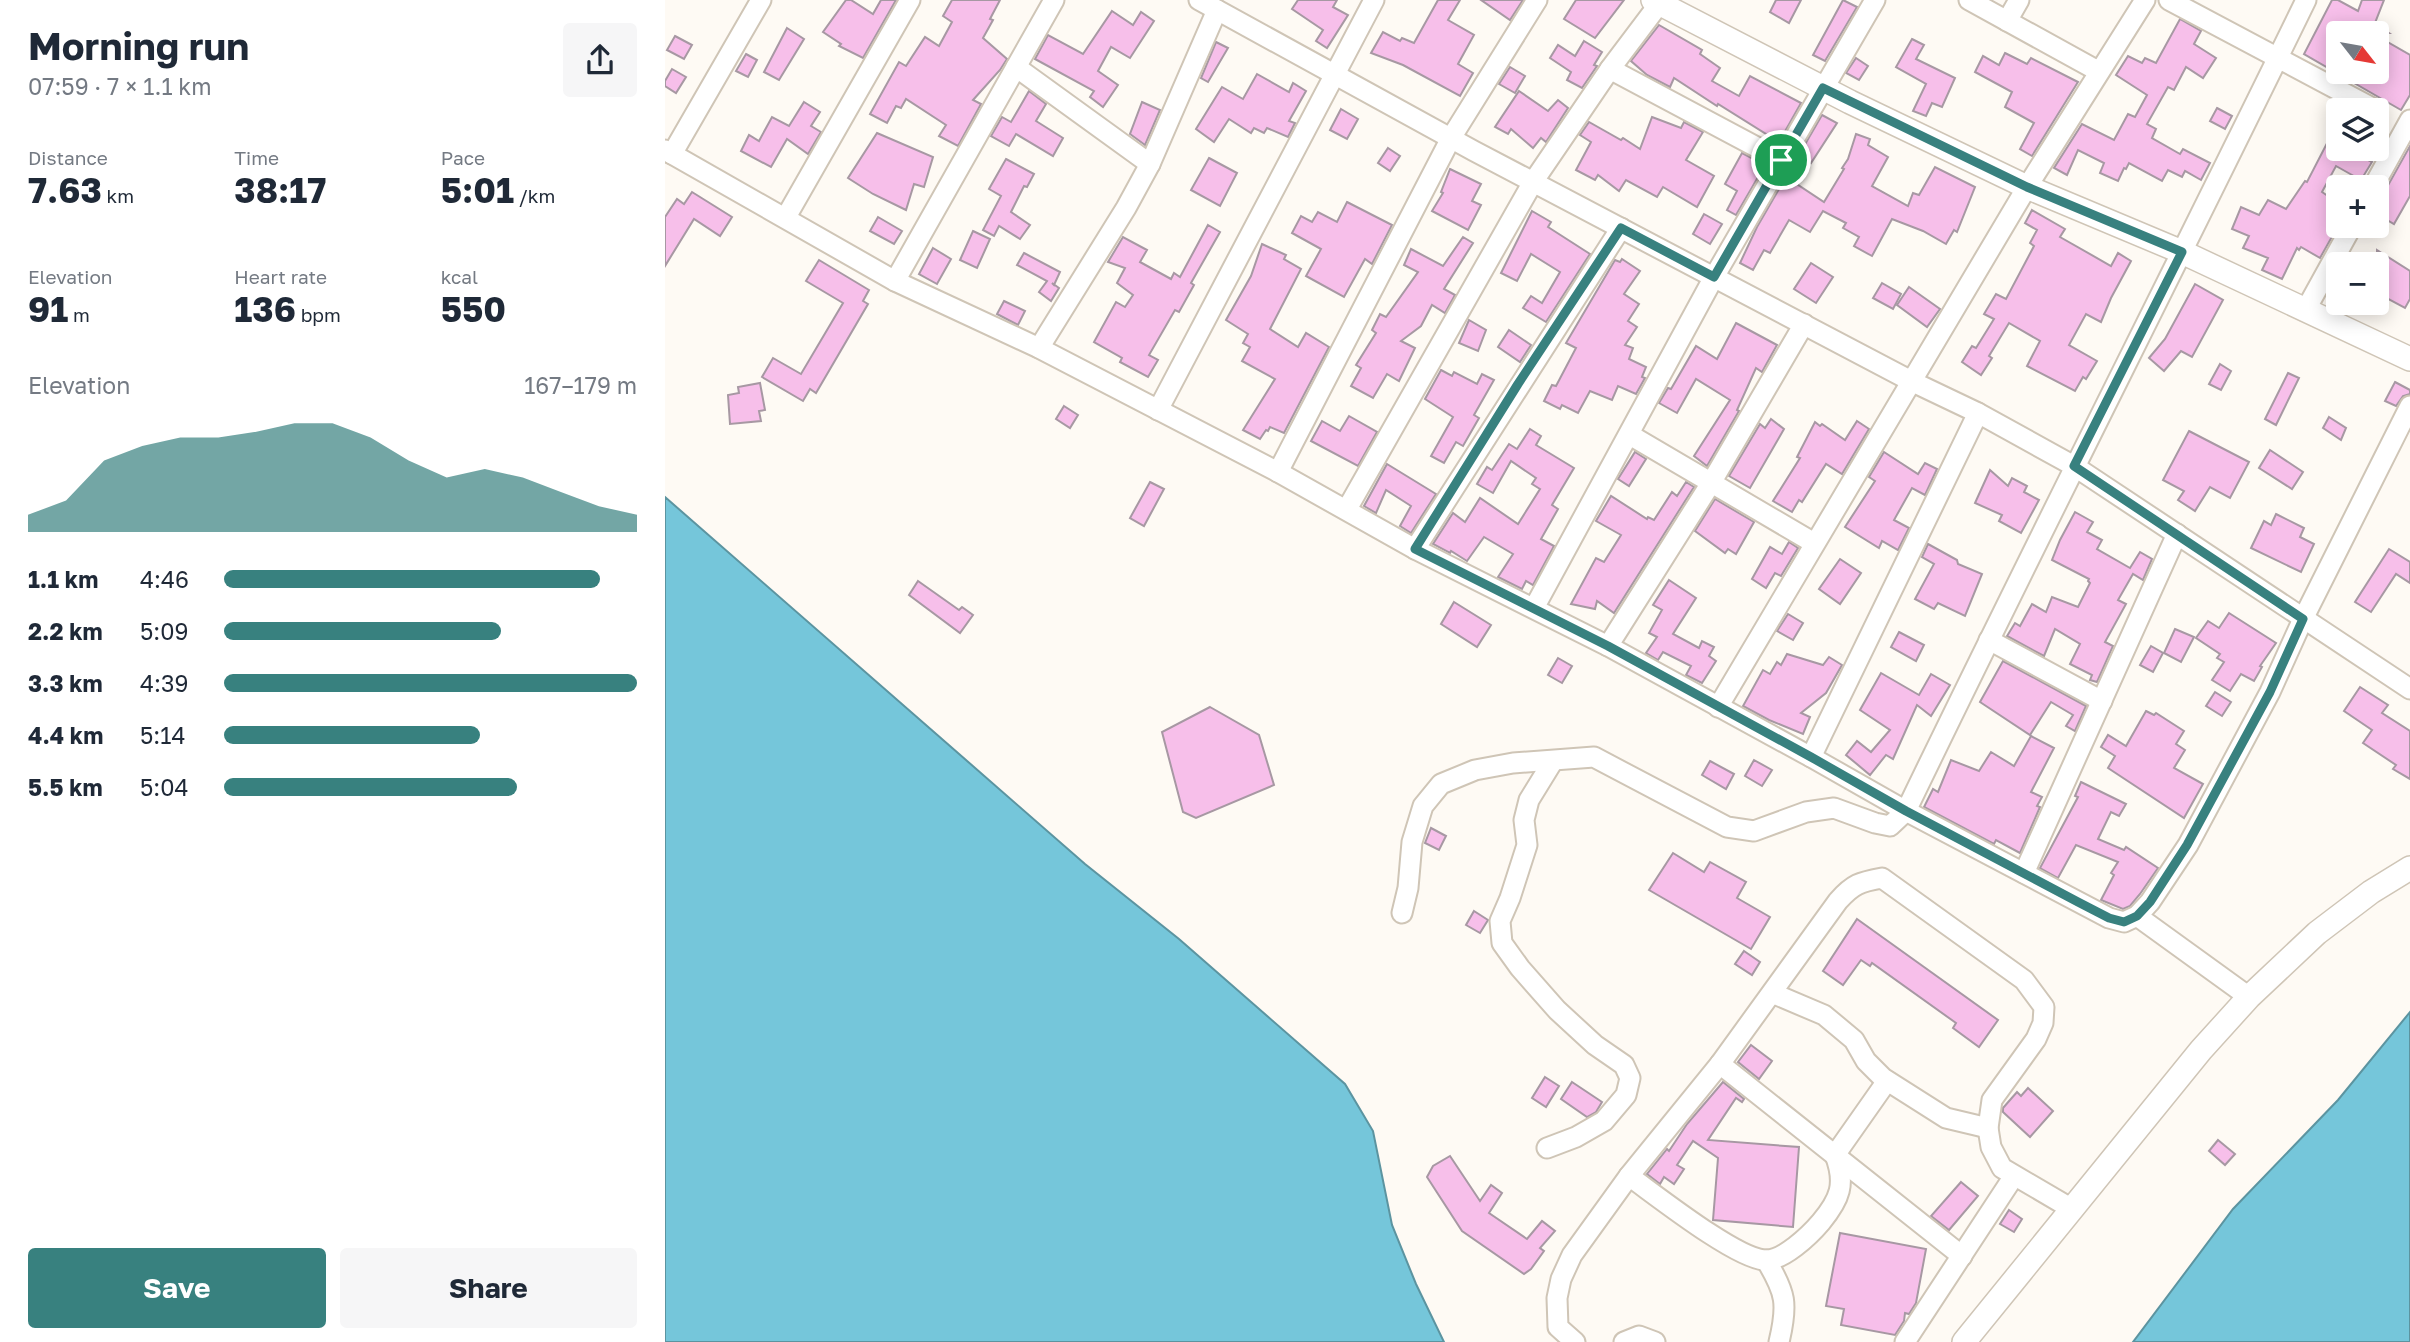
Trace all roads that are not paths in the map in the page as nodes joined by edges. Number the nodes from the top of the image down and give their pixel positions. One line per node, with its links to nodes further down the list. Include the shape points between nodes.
1 (761, 0): 26 (street)
2 (910, 0): 32 (street)
3 (1054, 0): 17 (street)
4 (1199, 0): 14 (street)
5 (1374, 0): 20 (street)
6 (1537, 0): 25 (street)
7 (1875, 0): 21 (street)
8 (1969, 0): 15 (street)
9 (2019, 0): 15 (street)
10 (2145, 0): 19 (street)
11 (2169, 0): 16 (street)
12 (2306, 0): 16 (street)
13 (1658, 1): 18 (street); 21 (main road)
14 (1217, 10): 20 (street); 28 (street)
15 (2007, 21): 19 (street)
16 (2277, 58): 22 (street); 35 (street)
17 (1016, 67): 28 (street); 37 (street)
18 (1610, 69): 27 (street); 30 (street)
19 (2098, 71): 31 (street)
20 (1333, 75): 25 (street); 44 (street)
21 (1823, 88): 27 (street); 31 (main road)
22 (2353, 98)
23 (2389, 116): 24 (street)
24 (2409, 125): 29 (street)
25 (1451, 138): 30 (street); 48 (street)
26 (669, 152): 32 (street)
27 (1781, 160): 36 (street)
28 (1150, 164): 40 (street)
29 (2380, 175)
30 (1534, 182): 33 (street); 50 (street)
31 (2027, 187): 35 (main road); 42 (street)
32 (786, 217): 37 (street)
33 (1621, 228): 36 (street); 53 (street)
34 (2345, 238): 38 (street)
35 (2182, 252): 38 (main road); 47 (street)
36 (1714, 277): 39 (street); 46 (street)
37 (895, 281): 40 (street)
38 (2305, 311): 41 (main road)
39 (1804, 324): 42 (street); 49 (street)
40 (1039, 348): 44 (street)
41 (2410, 359)
42 (1913, 382): 45 (street); 52 (street)
43 (2410, 406): 55 (street)
44 (1159, 410): 48 (street)
45 (1978, 413): 47 (street); 61 (street)
46 (1630, 435): 49 (street); 54 (street)
47 (2074, 466): 51 (street); 56 (street)
48 (1278, 472): 50 (street)
49 (1711, 483): 52 (street); 57 (street)
50 (1347, 509): 53 (street)
51 (2177, 534): 55 (street); 59 (street)
52 (1814, 543): 60 (street)
53 (1415, 549): 54 (street)
54 (1534, 608): 57 (street)
55 (2303, 619): 58 (street); 67 (street, via 2230,769 2187,845)
56 (1989, 640): 59 (street); 63 (street)
57 (1608, 646): 60 (street)
58 (2410, 689)
59 (2102, 701): 65 (street)
60 (1718, 707): 61 (street)
61 (1811, 757): 63 (street)
62 (1553, 761): 63 (street, via 1594,757 1727,827 1754,831 1806,812 1834,808 1890,826); 66 (street, via 1475,770 1441,784 1423,806 1412,842); 73 (street, via 1529,800 1524,820 1527,845 1500,921 1502,943 1557,1010 1624,1065 1630,1078 1626,1095 1604,1121)
63 (1906, 811): 65 (street)
64 (2410, 868): 69 (main road, via 2317,933)
65 (2024, 873): 67 (street, via 2109,918 2124,922)
66 (1402, 913)
67 (2137, 916): 69 (street)
68 (1772, 993): 70 (street); 71 (street, via 1824,1015 1854,1040 1865,1061); 72 (street, via 1851,886 1882,878 2024,980 2043,1007 2036,1039 1992,1100)
69 (2249, 997): 77 (main road)
70 (1720, 1064): 74 (street); 75 (street)
71 (1887, 1081): 72 (street, via 1946,1118); 74 (street)
72 (1988, 1128): 76 (street, via 2002,1168)
73 (1547, 1148)
74 (1835, 1155): 78 (street); 79 (street, via 1841,1170 1835,1205 1812,1233 1783,1255)
75 (1629, 1176): 79 (street, via 1733,1249); 80 (street, via 1572,1255 1561,1279 1558,1327)
76 (2014, 1176): 77 (street); 78 (street)
77 (2072, 1209): 85 (main road)
78 (1962, 1256): 84 (street)
79 (1766, 1260): 83 (street, via 1781,1285 1785,1316)
80 (1575, 1342)
81 (1624, 1342): 82 (street, via 1639,1336)
82 (1655, 1342)
83 (1779, 1342)
84 (1905, 1342)
85 (1964, 1342)

